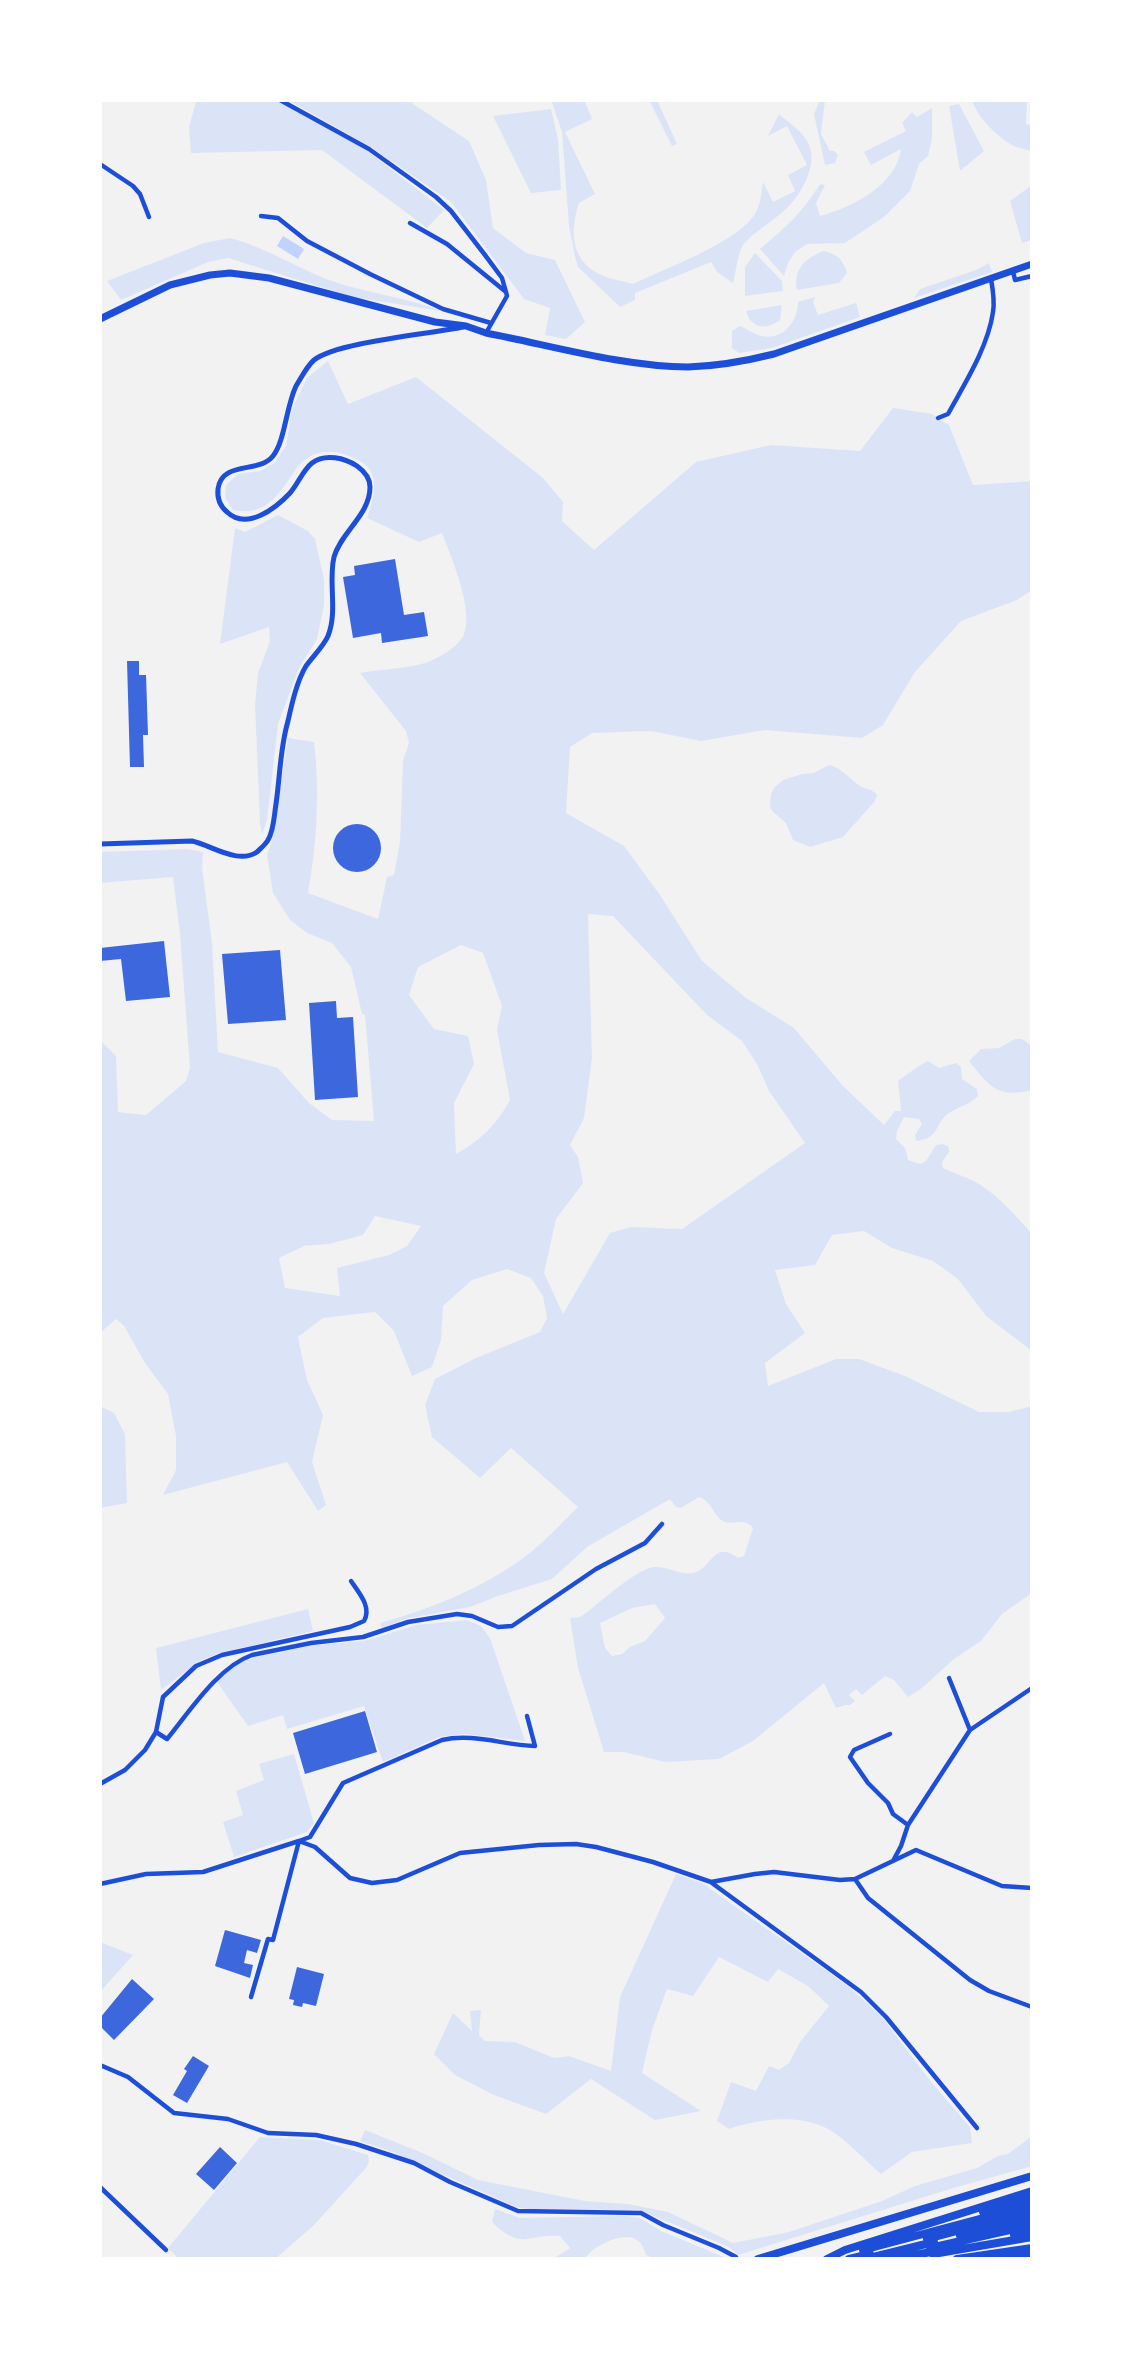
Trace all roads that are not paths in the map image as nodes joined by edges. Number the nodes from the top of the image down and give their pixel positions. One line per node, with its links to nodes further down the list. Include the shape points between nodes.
1 (280, 100): 10 (street, via 369,149 436,197 502,278)
2 (100, 164): 4 (street, via 133,186)
3 (261, 216): 12 (street, via 278,218 307,241 443,309)
4 (149, 218)
5 (410, 223): 10 (street, via 447,244)
6 (1032, 264): 7 (main road)
7 (1013, 271): 8 (street, via 1016,280); 9 (main road)
8 (1032, 275)
9 (991, 279): 14 (main road, via 741,362 688,367 639,363); 15 (street, via 993,315 985,341 948,414)
10 (506, 292): 12 (street)
11 (100, 319): 13 (main road, via 170,285 230,273 269,278)
12 (491, 323): 14 (street)
13 (466, 326): 14 (main road); 16 (street, via 321,356 312,362 289,401 273,456 258,466 229,472 218,485 220,505 243,519 268,511 322,458 351,462 363,471 370,485 362,513 334,558 329,634 305,668 294,699 268,840 249,856 230,855 192,841)
14 (486, 332)
15 (938, 418)
16 (100, 844)
17 (662, 1524): 23 (street, via 645,1543 596,1569 512,1626 498,1627 457,1614 408,1622 363,1637 252,1655 218,1678 167,1739)
18 (351, 1581): 23 (street, via 366,1606 365,1621 204,1661 163,1697)
19 (949, 1678): 22 (street)
20 (1032, 1688): 22 (street)
21 (527, 1716): 27 (street, via 535,1746 471,1738 442,1740 343,1783 310,1837)
22 (970, 1730): 26 (street)
23 (156, 1732): 25 (street, via 138,1758)
24 (890, 1734): 26 (street, via 854,1750 849,1757 893,1814)
25 (100, 1784)
26 (908, 1825): 28 (street)
27 (299, 1841): 30 (street, via 315,1847 350,1878 372,1883 397,1880 460,1853 576,1844 643,1859); 31 (street, via 203,1872 146,1874); 33 (street, via 273,1940 268,1939)
28 (892, 1862): 29 (street); 32 (street, via 916,1850 1002,1886)
29 (855, 1879): 30 (street, via 774,1872); 34 (street, via 868,1898 970,1980)
30 (711, 1882): 36 (street, via 861,1992)
31 (100, 1884)
32 (1032, 1888)
33 (251, 1997)
34 (1032, 2007)
35 (100, 2065): 51 (street, via 128,2077 174,2113 228,2119 268,2133 316,2135 356,2144 414,2163 518,2211 641,2213)
36 (977, 2128)
37 (1032, 2176): 52 (highway)
38 (100, 2187): 48 (street)
39 (1032, 2192): 49 (highway)
40 (1032, 2199): 49 (highway)
41 (1032, 2205): 53 (highway)
42 (1032, 2211): 54 (highway)
43 (1032, 2217): 55 (highway)
44 (1032, 2225): 56 (highway)
45 (1032, 2231): 57 (highway)
46 (1032, 2240): 57 (highway); 58 (highway)
47 (1032, 2248): 59 (highway)
48 (166, 2250)
49 (845, 2250): 53 (highway)
50 (1032, 2254): 60 (highway)
51 (736, 2257)
52 (758, 2259)
53 (828, 2259)
54 (849, 2259)
55 (865, 2259)
56 (879, 2259)
57 (897, 2259)
58 (927, 2259)
59 (957, 2259)
60 (994, 2259)

